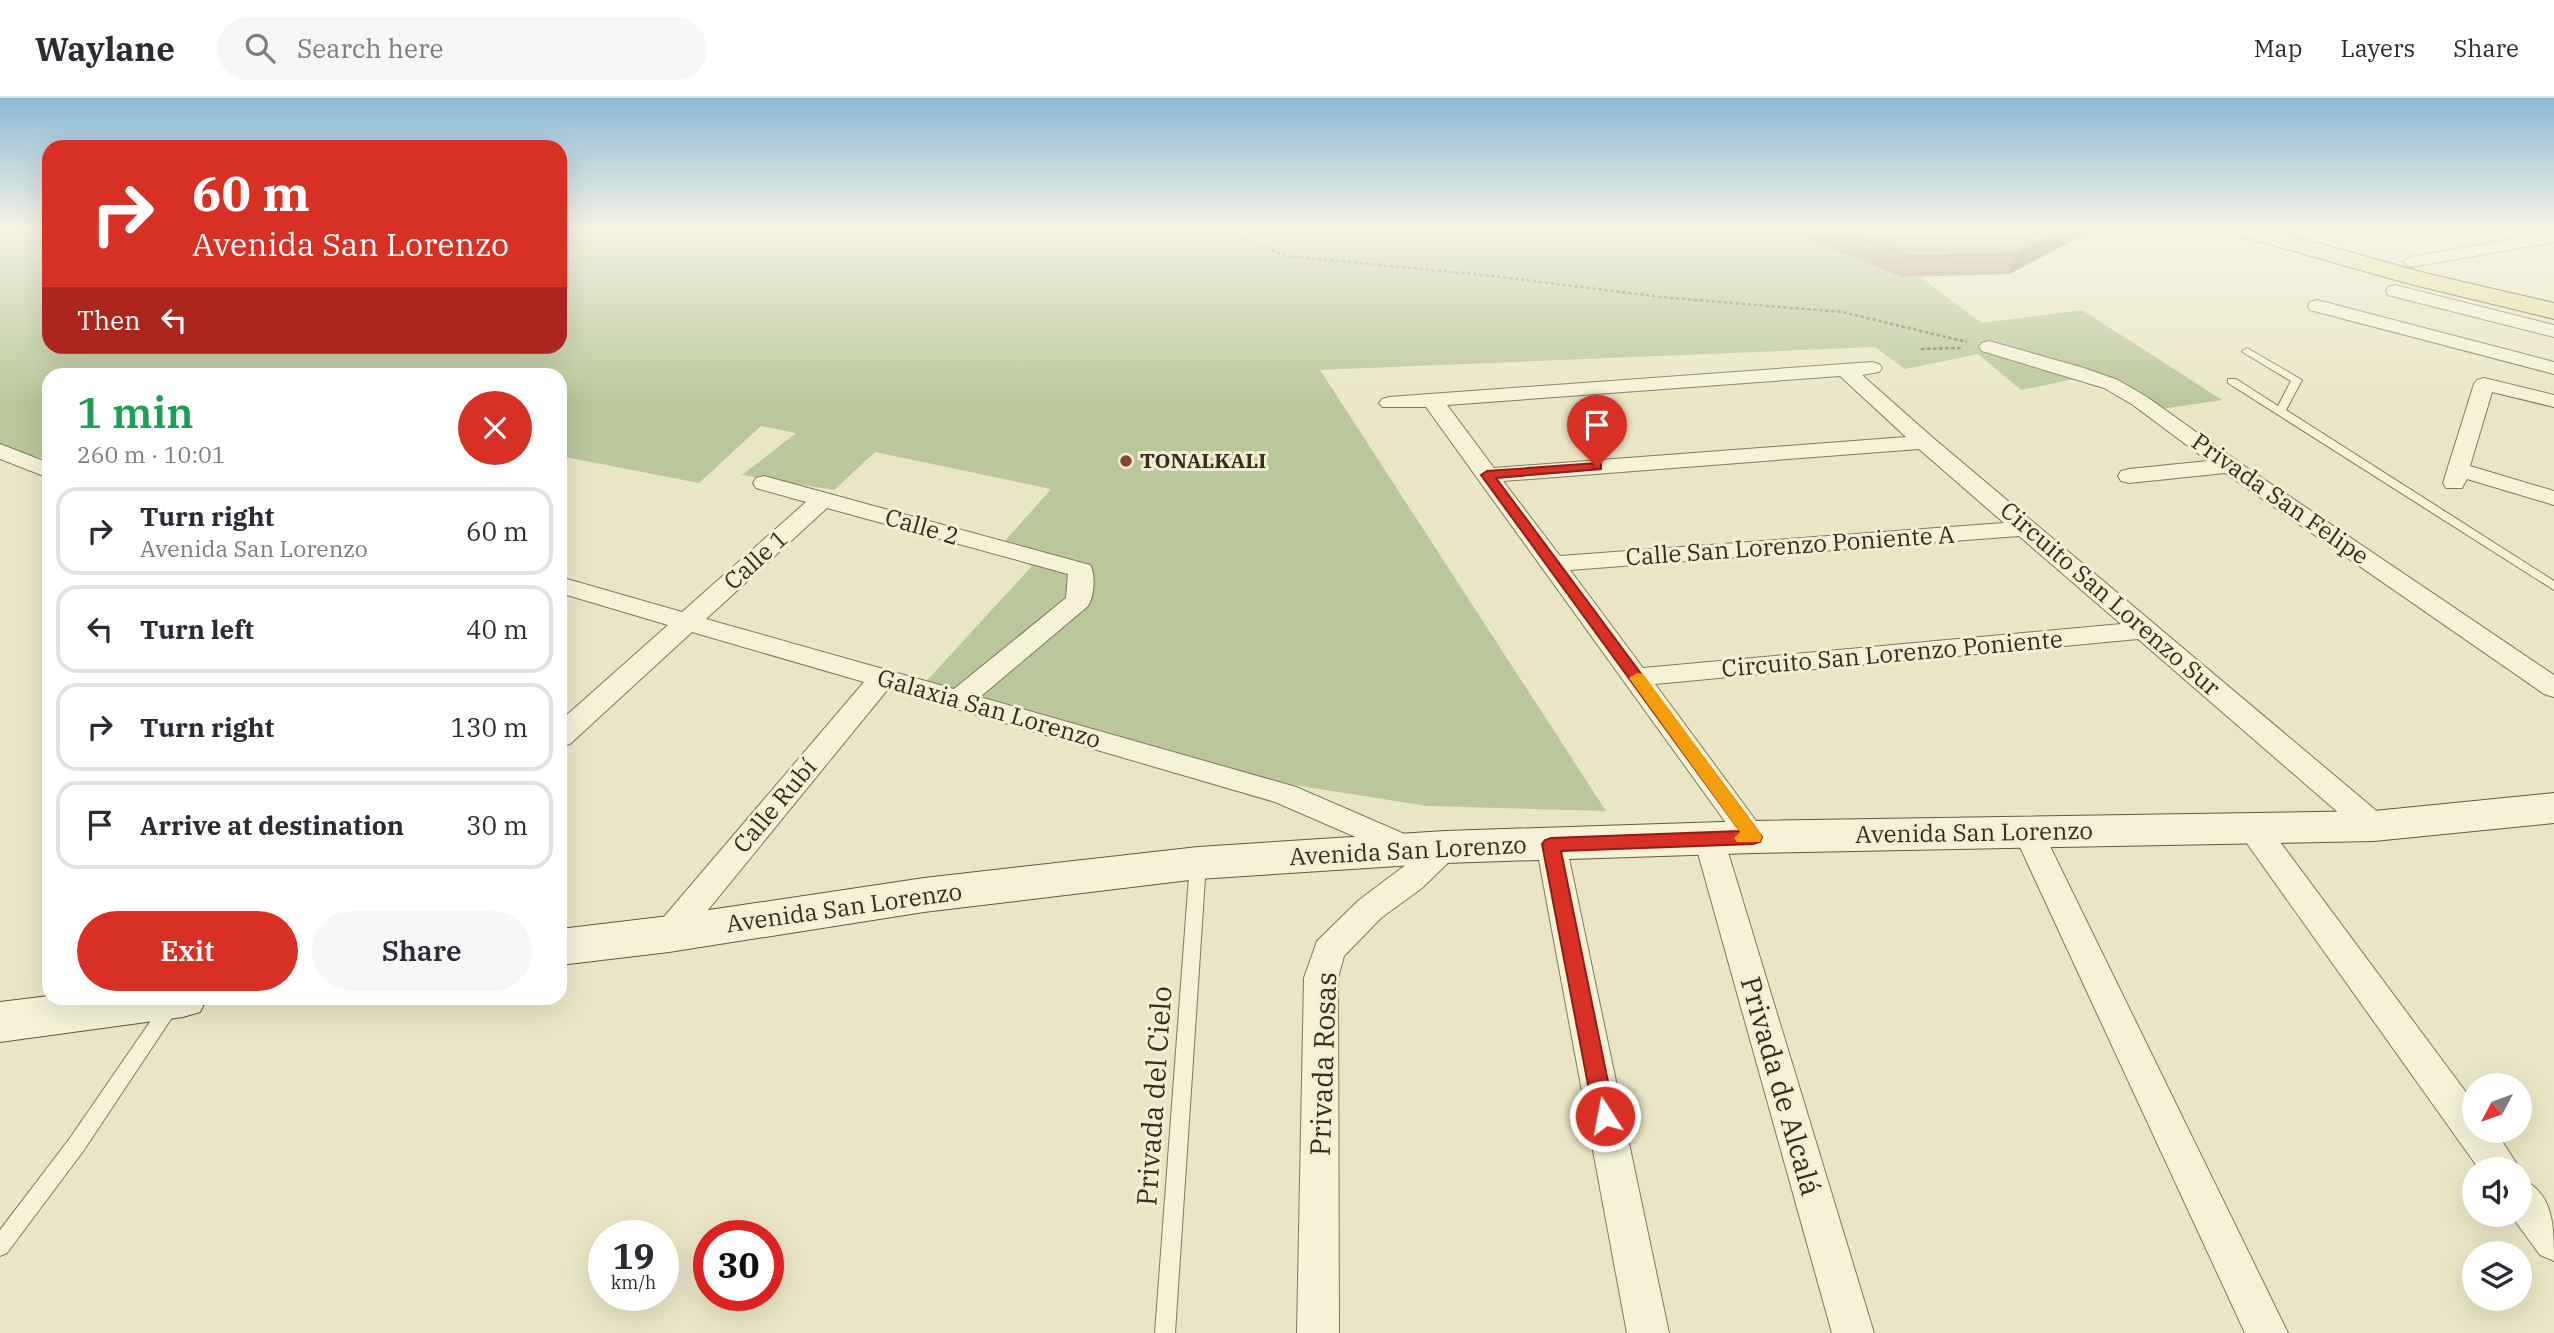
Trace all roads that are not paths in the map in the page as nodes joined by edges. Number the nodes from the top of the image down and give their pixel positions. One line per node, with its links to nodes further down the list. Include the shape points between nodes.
1 (2455, 288): 6 (main road)
2 (2516, 288): 4 (main road)
3 (2395, 291): 7 (street)
4 (2554, 297)
5 (2317, 306): 10 (street)
6 (2554, 311)
7 (2554, 331)
8 (1989, 347): 20 (street, Privada San Felipe, via 2111,384)
9 (2247, 352): 17 (lane, via 2297,380)
10 (2554, 368)
11 (1872, 369): 12 (street)
12 (1847, 372): 14 (street); 18 (street, Circuito San Lorenzo Sur)
13 (2232, 381): 17 (lane)
14 (1433, 401): 16 (street); 22 (street)
15 (2554, 401): 25 (street, via 2484,384 2455,476)
16 (1389, 403)
17 (2280, 411): 29 (lane)
18 (1924, 442): 22 (street); 27 (street, Circuito San Lorenzo Sur)
19 (0, 451): 21 (street)
20 (2229, 466): 23 (street); 35 (street, Privada San Felipe)
21 (42, 468)
22 (1487, 475): 28 (street)
23 (2129, 476)
24 (764, 483): 26 (street, Calle 2)
25 (2554, 498)
26 (823, 499): 31 (street, Calle 1); 36 (street, Calle 2, via 1081,570 1079,601)
27 (2027, 528): 28 (street, Calle San Lorenzo Poniente A); 32 (street, Circuito San Lorenzo Sur)
28 (1552, 564): 33 (street)
29 (2554, 586)
30 (567, 587): 31 (street, Galaxia San Lorenzo)
31 (688, 622): 34 (street, Galaxia San Lorenzo); 37 (street, Calle 1)
32 (2147, 631): 33 (street, Circuito San Lorenzo Poniente); 39 (street, Circuito San Lorenzo Sur)
33 (1636, 677): 42 (street)
34 (881, 679): 36 (street, Galaxia San Lorenzo); 47 (street, Calle Rubí)
35 (2554, 688)
36 (958, 700): 45 (street, Galaxia San Lorenzo, via 1284,794)
37 (567, 731)
38 (2554, 808): 39 (street, Avenida San Lorenzo)
39 (2374, 826): 40 (street, Avenida San Lorenzo)
40 (2252, 827): 41 (street, Avenida San Lorenzo); 52 (street)
41 (2028, 832): 42 (street, Avenida San Lorenzo); 60 (street)
42 (1753, 837): 43 (street, Avenida San Lorenzo)
43 (1709, 839): 44 (street, Avenida San Lorenzo); 59 (street, Privada de Alcalá)
44 (1551, 844): 45 (street, Avenida San Lorenzo); 58 (street)
45 (1429, 849): 46 (street, Avenida San Lorenzo); 57 (street, Privada Rosas, via 1411,880 1370,909 1329,950 1321,978)
46 (1198, 863): 47 (street, Avenida San Lorenzo, via 924,895); 56 (lane, Privada del Cielo)
47 (669, 934): 48 (street, Avenida San Lorenzo)
48 (567, 946)
49 (127, 1005): 51 (street)
50 (174, 1005): 55 (lane)
51 (0, 1022)
52 (2492, 1157)
53 (2532, 1212): 54 (street)
54 (2554, 1242)
55 (0, 1246)
56 (1165, 1333)
57 (1318, 1333)
58 (1648, 1333)
59 (1853, 1333)
60 (2267, 1333)

